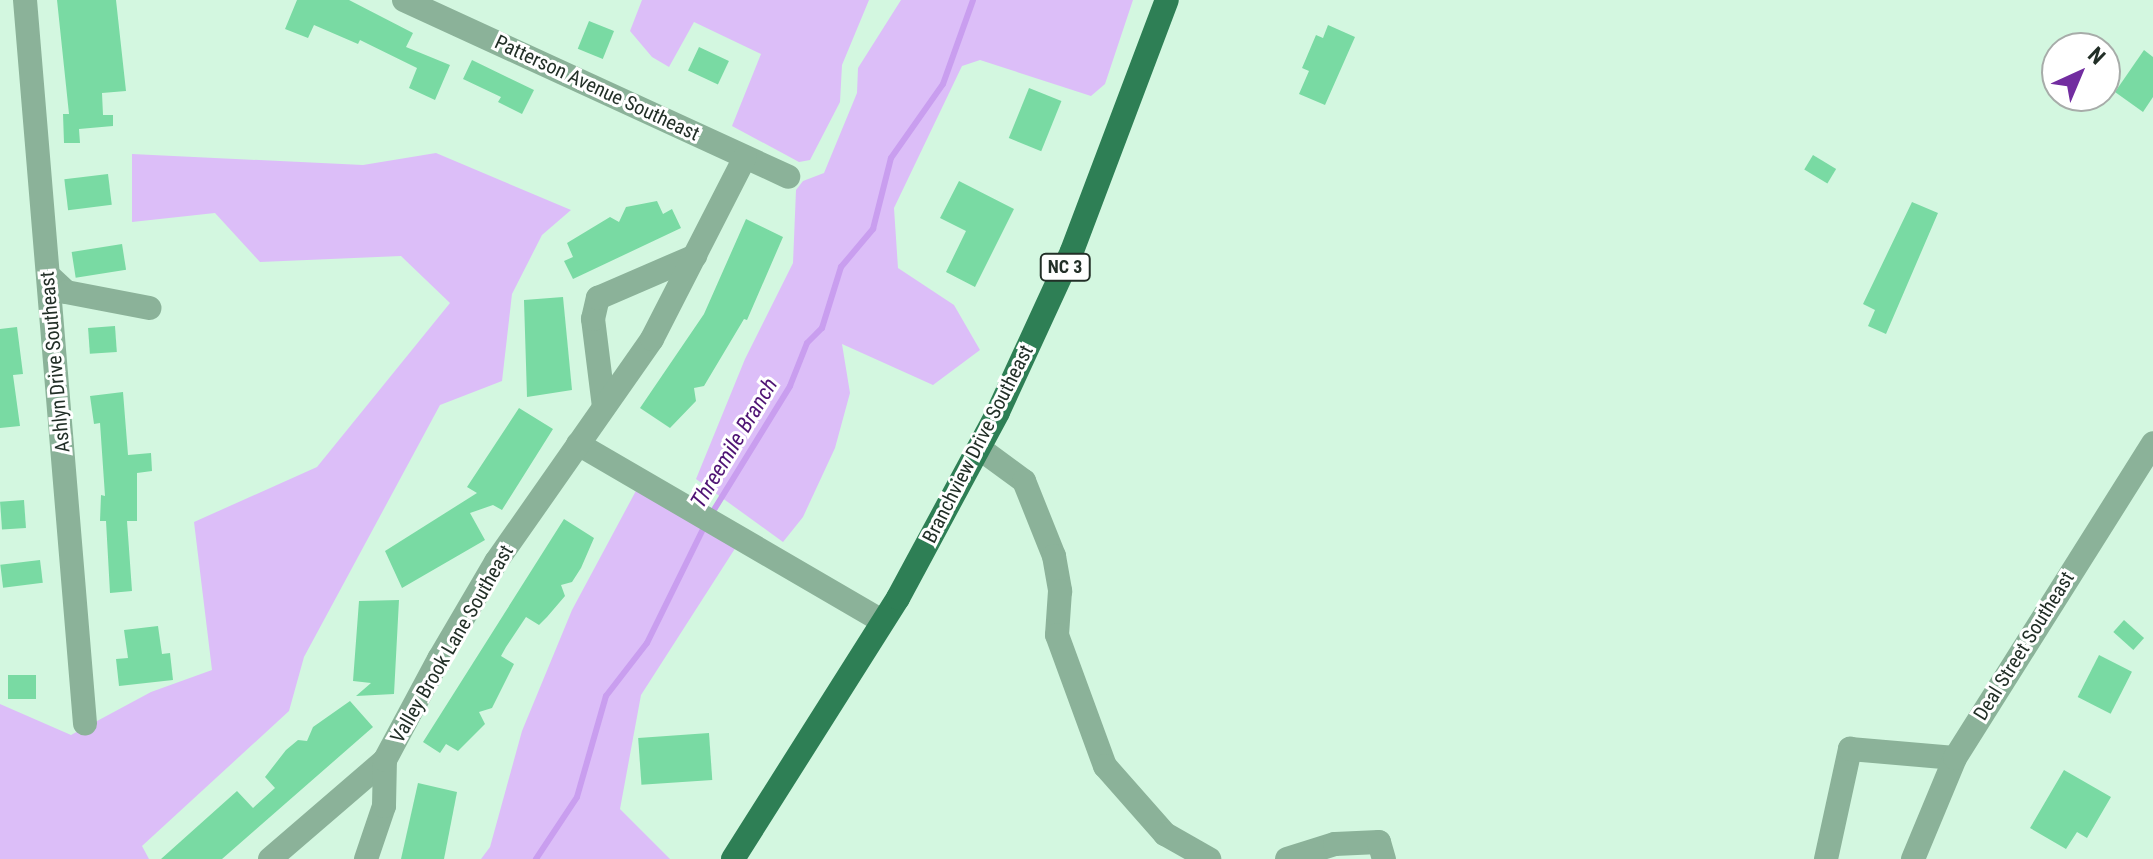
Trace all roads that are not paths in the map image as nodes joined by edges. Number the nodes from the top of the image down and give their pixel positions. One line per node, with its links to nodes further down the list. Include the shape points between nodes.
1 (25, 0): 7 (street, Ashlyn Drive Southeast)
2 (404, 0): 4 (street, Patterson Avenue Southeast)
3 (1167, 0): 12 (main road, Branchview Drive Southeast / NC 3, via 1072,251)
4 (745, 157): 5 (street, Patterson Avenue Southeast); 6 (street, Valley Brook Lane Southeast)
5 (788, 177)
6 (695, 256): 9 (street, Valley Brook Lane Southeast, via 652,339); 9 (street, via 598,298 593,319)
7 (48, 275): 8 (street, via 66,292); 14 (street, Ashlyn Drive Southeast)
8 (149, 308)
9 (604, 407): 11 (street, Valley Brook Lane Southeast)
10 (2153, 443): 15 (street, Deal Street Southeast)
11 (578, 444): 13 (street); 16 (street, Valley Brook Lane Southeast, via 496,562)
12 (979, 448): 13 (main road, Branchview Drive Southeast / NC 3); 20 (street, via 1024,481 1054,556 1060,591 1057,635 1105,766 1165,834)
13 (881, 620): 19 (main road, Branchview Drive Southeast / NC 3)
14 (85, 724)
15 (1955, 758): 23 (street, via 1850,749); 24 (street, Deal Street Southeast)
16 (385, 760): 17 (street); 18 (street, Valley Brook Lane Southeast, via 384,806)
17 (270, 859)
18 (366, 859)
19 (733, 859)
20 (1209, 859)
21 (1287, 859): 22 (street, via 1335,844 1379,842)
22 (1384, 859)
23 (1826, 859)
24 (1913, 859)

